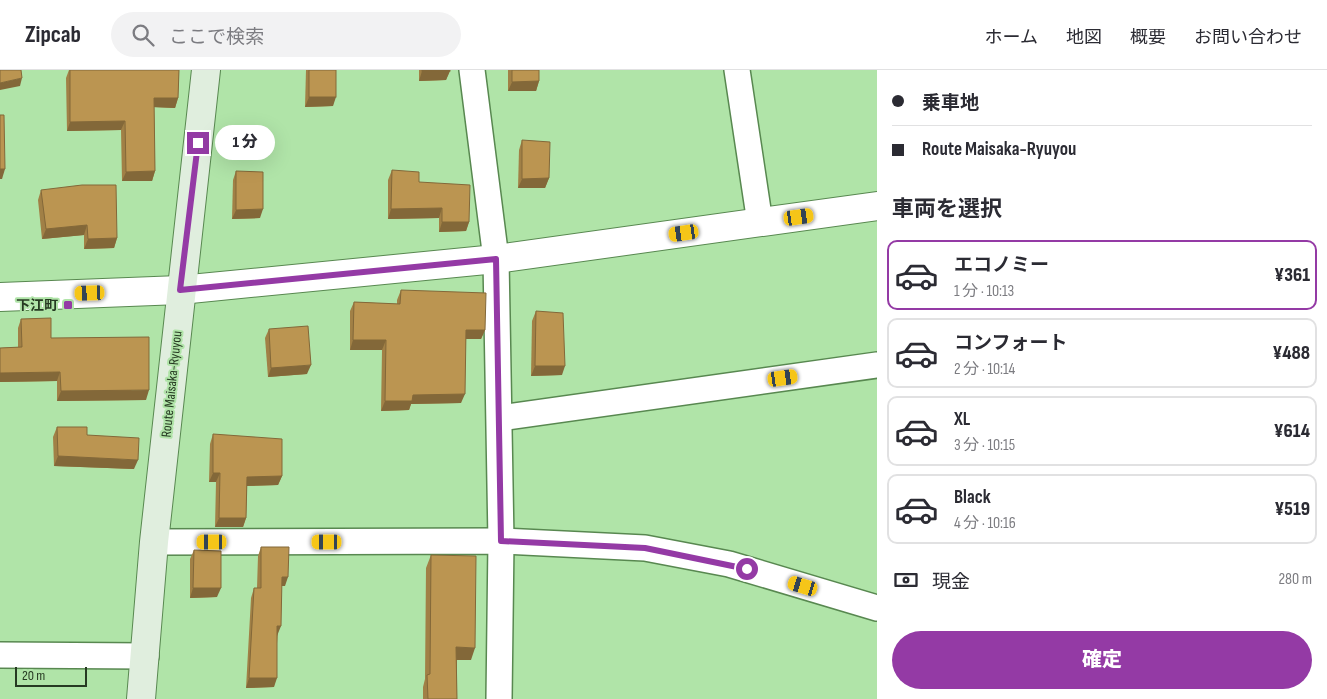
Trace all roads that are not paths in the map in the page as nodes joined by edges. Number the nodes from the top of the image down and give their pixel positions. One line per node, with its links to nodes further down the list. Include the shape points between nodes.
1 (206, 70): 7 (main road, Route Maisaka-Ryuyou)
2 (472, 70): 6 (street)
3 (737, 70): 5 (street)
4 (877, 206): 5 (street)
5 (760, 222): 6 (street)
6 (496, 259): 7 (street); 10 (street)
7 (180, 290): 8 (street); 12 (main road, Route Maisaka-Ryuyou)
8 (0, 296)
9 (877, 365): 10 (street)
10 (500, 418): 11 (street)
11 (501, 541): 12 (street); 13 (street, via 645,548 729,564); 17 (street)
12 (154, 542): 15 (main road, Route Maisaka-Ryuyou)
13 (877, 608)
14 (0, 655): 15 (street)
15 (146, 656): 16 (main road, Route Maisaka-Ryuyou)
16 (141, 699)
17 (499, 699)

